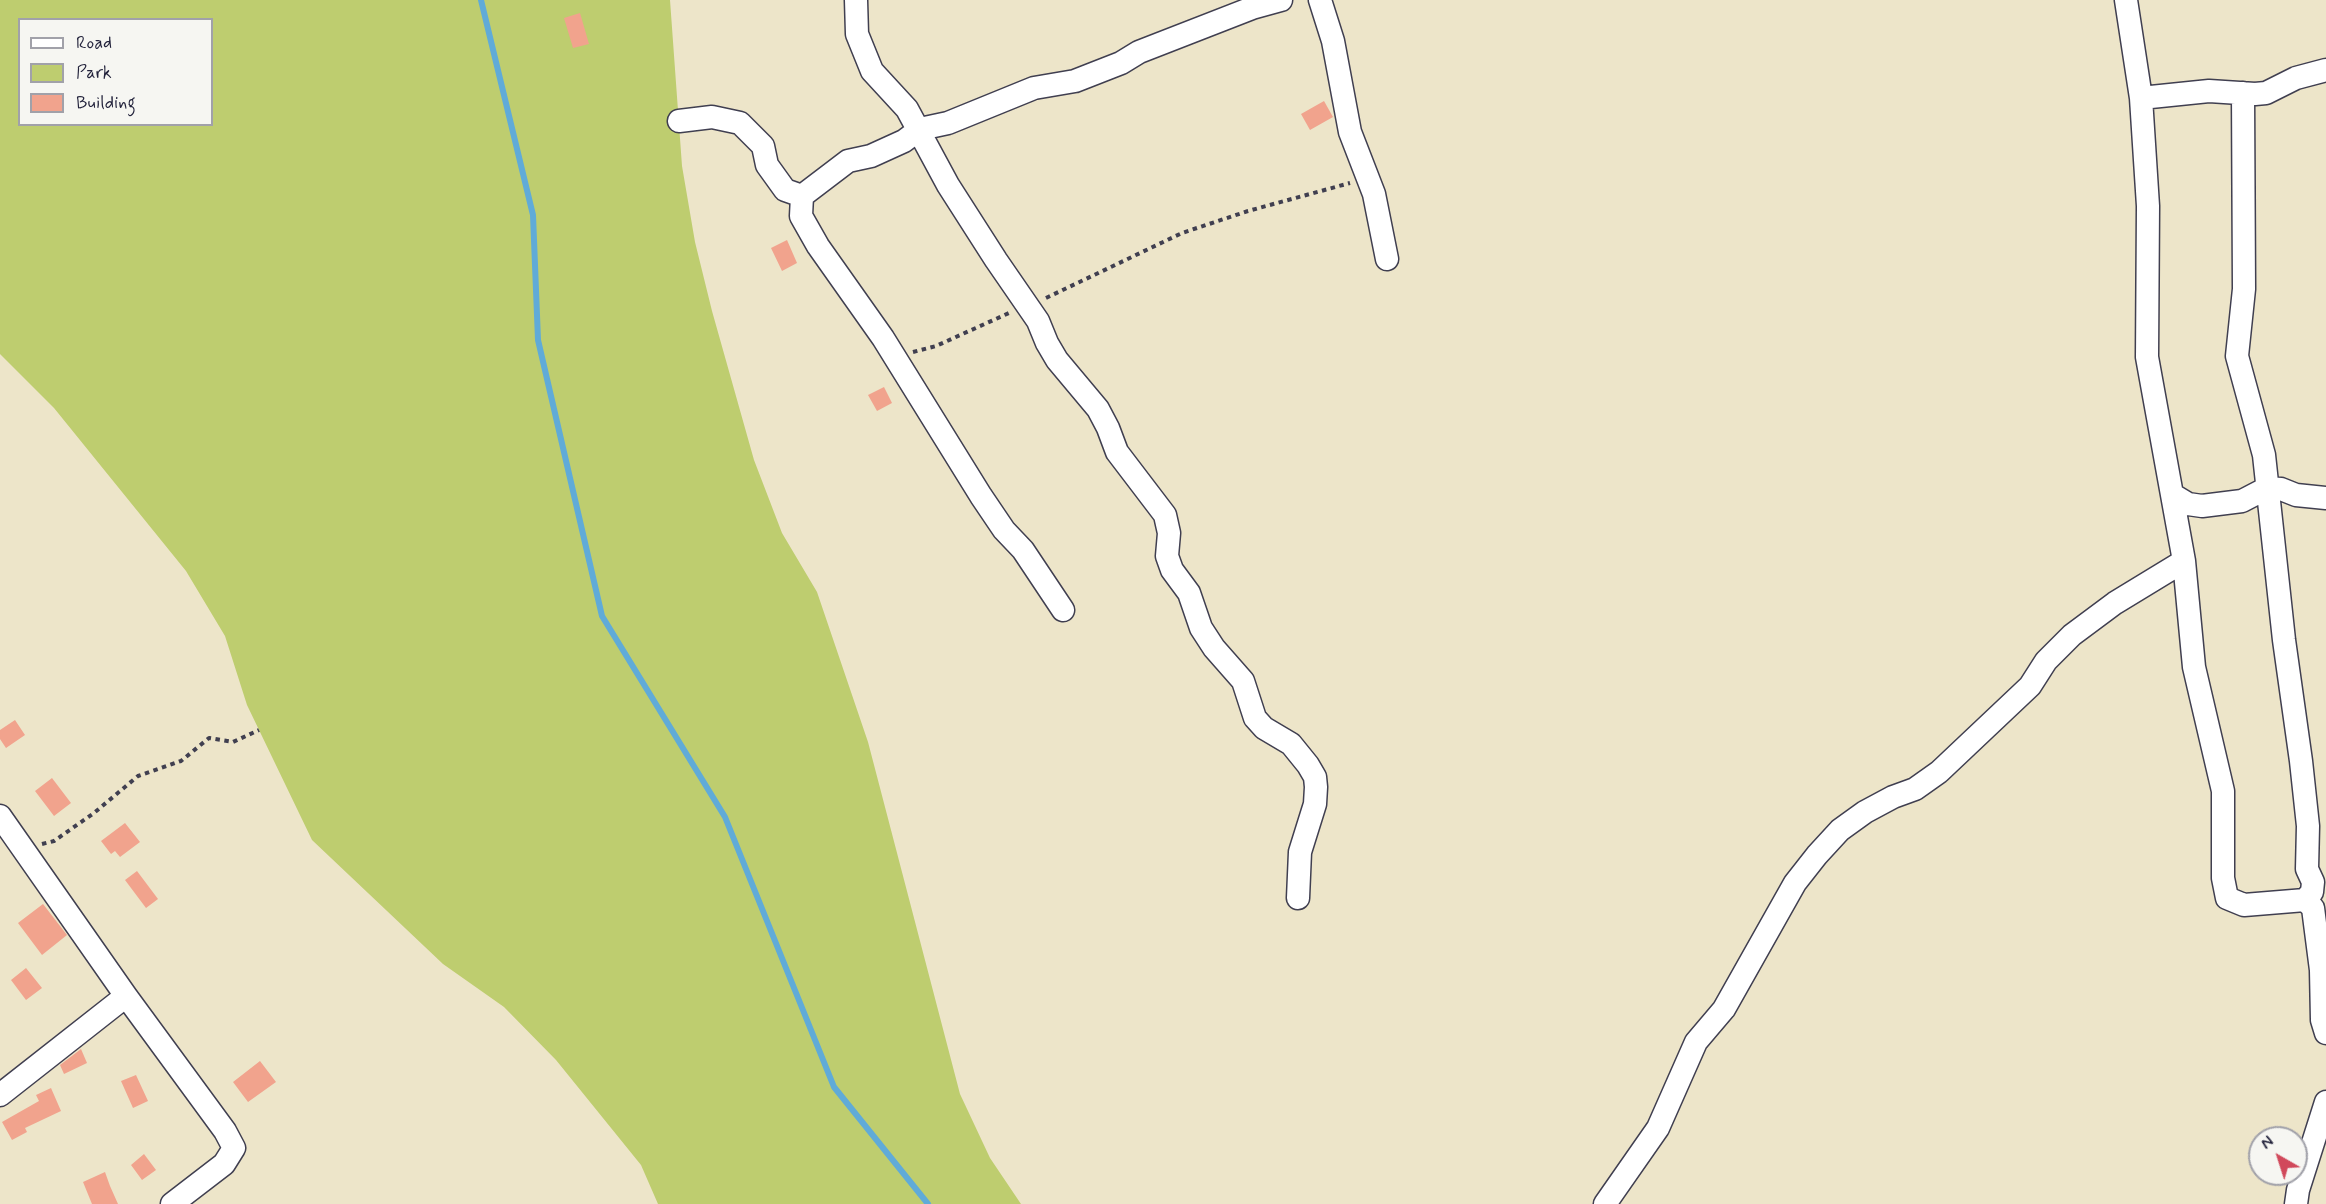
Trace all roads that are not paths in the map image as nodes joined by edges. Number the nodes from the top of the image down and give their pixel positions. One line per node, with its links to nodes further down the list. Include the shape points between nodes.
1 (856, 0): 9 (street, via 857,34 872,71)
2 (1281, 0): 9 (street, via 1156,45 1075,81 1034,88 948,123)
3 (1320, 0): 11 (street, via 1333,41 1350,132 1374,194)
4 (2126, 0): 7 (street)
5 (2326, 70): 6 (street, via 2296,78 2266,93)
6 (2243, 93): 7 (street, via 2210,91); 12 (street, via 2244,289 2236,356 2264,455)
7 (2141, 98): 13 (street, via 2148,206 2147,357)
8 (679, 121): 10 (street, via 712,117 740,123 763,146 767,165 785,190)
9 (920, 129): 10 (street, via 872,156 848,161); 19 (street, via 948,185 1038,321 1057,360 1098,409 1117,452 1165,514 1169,533 1167,556 1172,570 1189,593 1201,628 1243,681 1255,718 1291,744 1315,777 1315,804 1300,852)
10 (802, 196): 16 (street, via 801,216 812,236 883,338 981,496)
11 (1387, 259)
12 (2266, 488): 13 (street, via 2242,501 2202,506 2188,504); 14 (street); 18 (street, via 2308,826 2307,869)
13 (2173, 495): 15 (street)
14 (2326, 498)
15 (2184, 561): 18 (street, via 2194,667 2223,791 2223,878 2227,898 2244,905); 25 (street, via 2072,635 2046,661 2030,686 1940,772 1915,789 1865,812 1816,855 1795,883 1724,1009 1696,1042 1658,1128)
16 (1063, 610)
17 (9, 835): 20 (street)
18 (2314, 897): 21 (street)
19 (1298, 898)
20 (126, 996): 22 (street); 24 (street, via 234,1148 225,1164)
21 (2326, 1033)
22 (0, 1095)
23 (2326, 1102): 26 (street)
24 (172, 1204)
25 (1605, 1204)
26 (2296, 1204)

